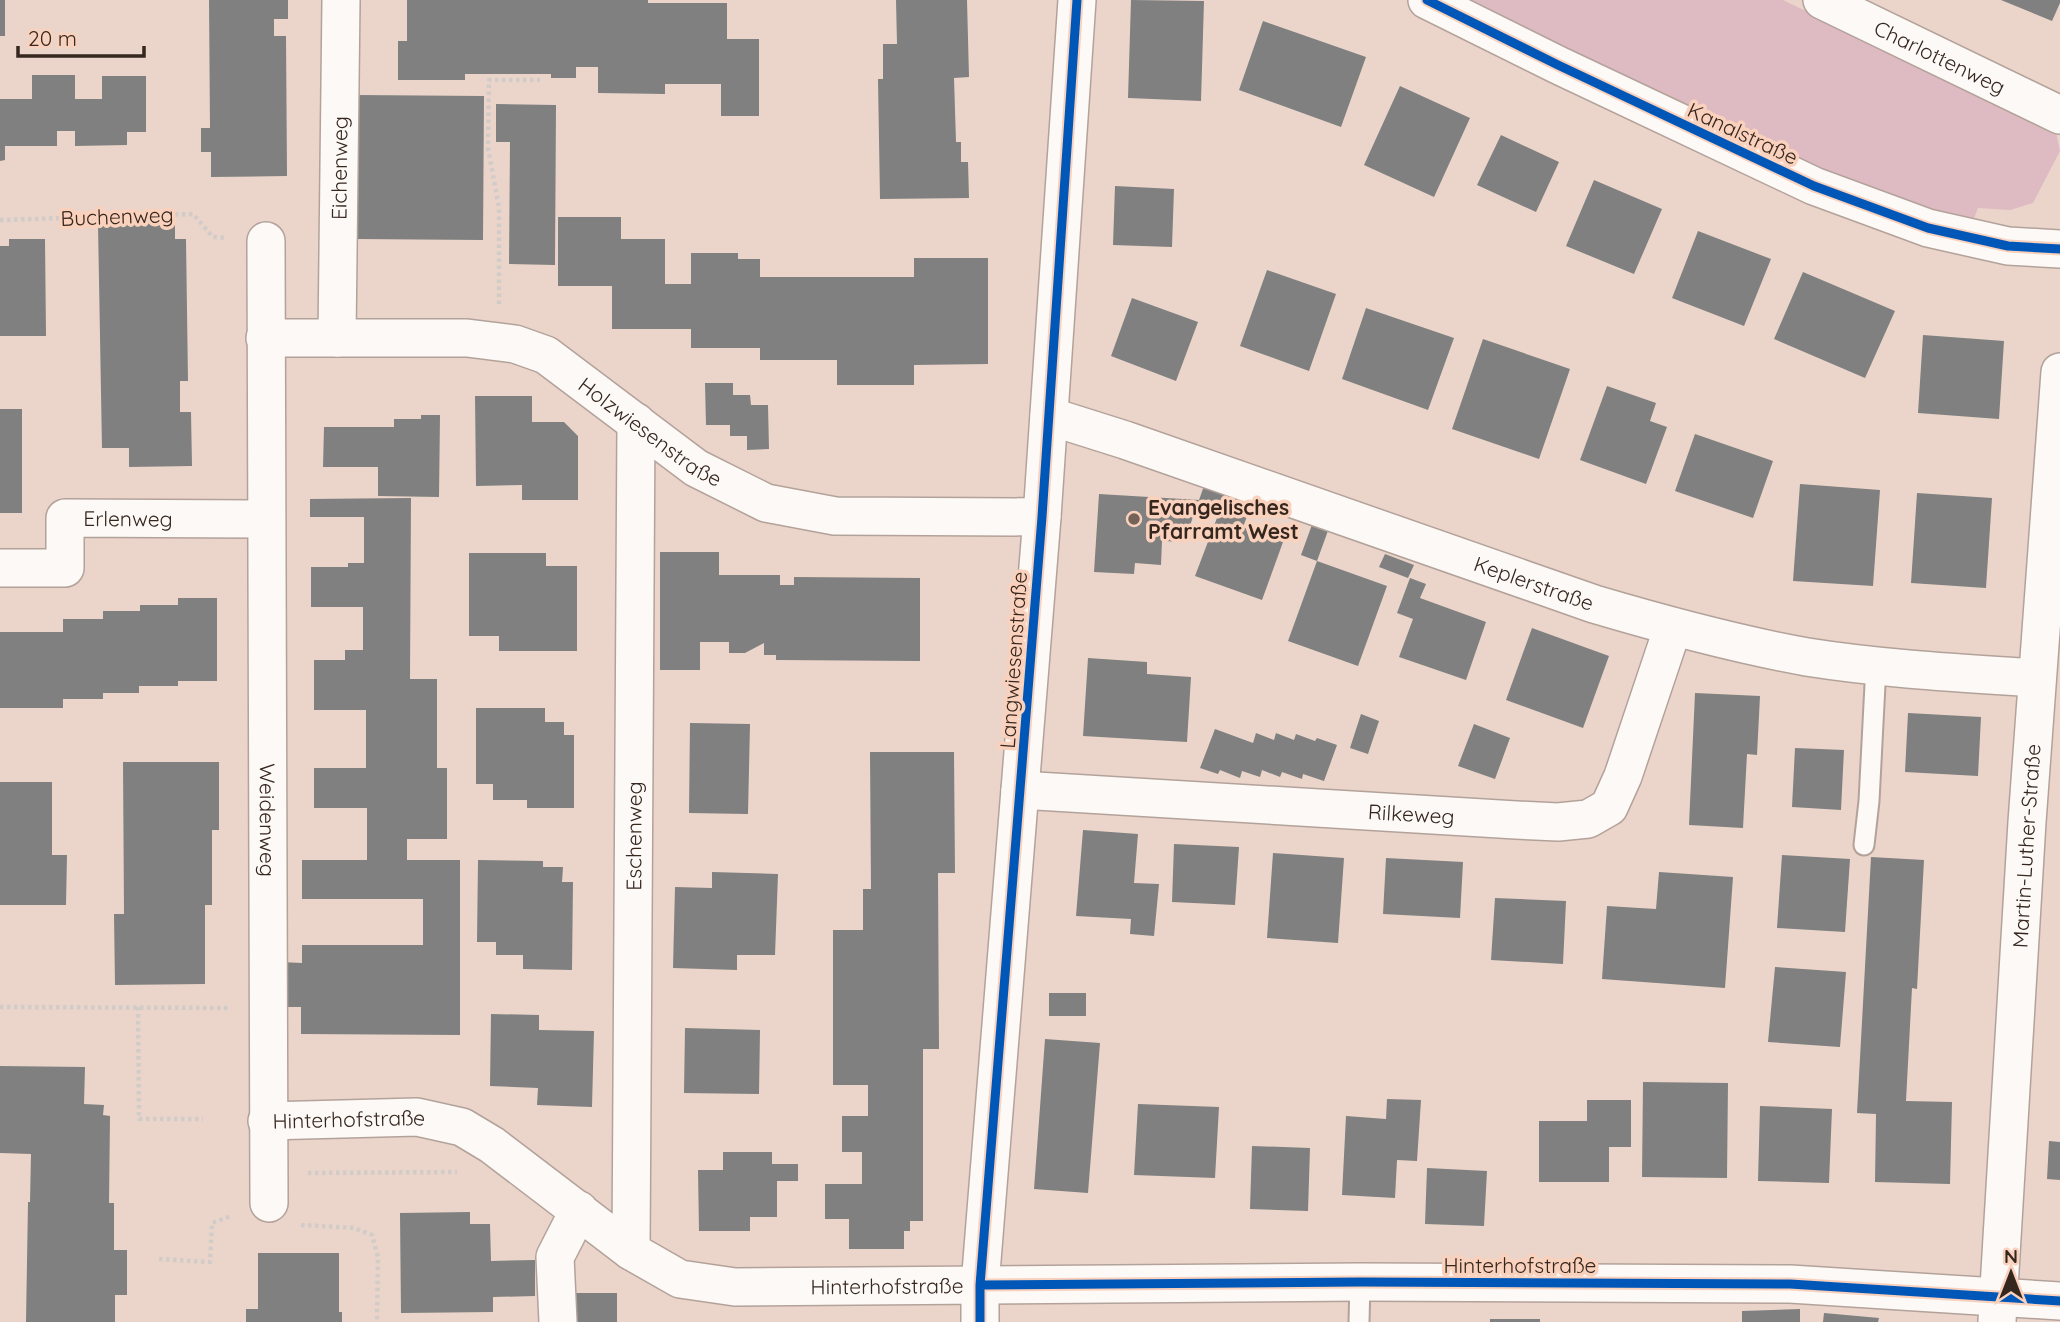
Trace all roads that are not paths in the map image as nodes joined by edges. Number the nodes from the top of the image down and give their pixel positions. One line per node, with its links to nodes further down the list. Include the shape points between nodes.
1 (341, 0): 9 (street, Eichenweg)
2 (1077, 0): 11 (street, Langwiesenstraße)
3 (1427, 0): 7 (street, Kanalstraße, via 1814,186 1928,228 2008,246)
4 (1822, 0): 5 (street, Charlottenweg)
5 (2060, 114)
6 (266, 241): 8 (street)
7 (2060, 249)
8 (265, 338): 9 (street, Holzwiesenstraße); 14 (street)
9 (337, 338): 12 (street, Holzwiesenstraße, via 467,338 515,344 546,355)
10 (2060, 372): 18 (street, Martin-Luther-Straße)
11 (1049, 416): 13 (street, Langwiesenstraße); 16 (street, Keplerstraße, via 1582,600)
12 (636, 422): 13 (street, Holzwiesenstraße, via 696,468 765,503 835,516); 24 (street, Eschenweg)
13 (1041, 517): 19 (street, Langwiesenstraße)
14 (265, 519): 15 (street, Erlenweg, via 65,518 65,568); 21 (street, Weidenweg)
15 (0, 568)
16 (1673, 627): 17 (street, Keplerstraße, via 1808,657); 19 (street, Rilkeweg, via 1623,776 1609,807 1588,819 1516,820)
17 (1876, 665): 18 (street, Keplerstraße); 20 (lane)
18 (2036, 678): 28 (street, Martin-Luther-Straße)
19 (1020, 790): 26 (street, Langwiesenstraße)
20 (1864, 845)
21 (267, 1121): 22 (street, Hinterhofstraße); 23 (street, Hinterhofstraße, via 417,1117 462,1127)
22 (269, 1188)
23 (579, 1210): 24 (street, Hinterhofstraße); 29 (street, via 555,1257)
24 (631, 1251): 26 (street, Hinterhofstraße, via 680,1279 735,1287)
25 (1360, 1282): 26 (street, Hinterhofstraße); 28 (street, Hinterhofstraße, via 1790,1284); 31 (lane)
26 (980, 1286): 30 (street, Langwiesenstraße)
27 (2060, 1301): 28 (street, Hinterhofstraße)
28 (1998, 1310)
29 (558, 1322)
30 (980, 1322)
31 (1359, 1322)

